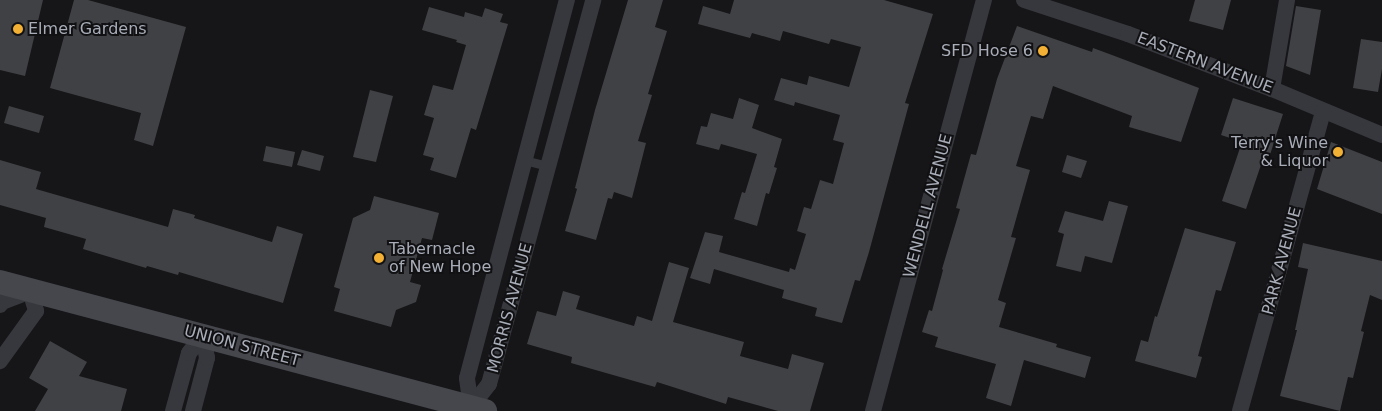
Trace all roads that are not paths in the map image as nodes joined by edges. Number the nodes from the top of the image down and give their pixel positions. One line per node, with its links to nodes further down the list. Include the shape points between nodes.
1 (567, 0): 9 (street, MORRIS AVENUE)
2 (593, 0): 10 (street, MORRIS AVENUE)
3 (984, 0): 19 (street, WENDELL AVENUE)
4 (1024, 0): 6 (street, EASTERN AVENUE, via 1128,34)
5 (1287, 0): 6 (street)
6 (1272, 89): 7 (street, EASTERN AVENUE)
7 (1323, 111): 8 (street, EASTERN AVENUE); 20 (street, PARK AVENUE)
8 (1382, 135)
9 (524, 160): 10 (lane); 16 (street, MORRIS AVENUE, via 466,378)
10 (548, 166): 16 (street, MORRIS AVENUE, via 489,384)
11 (0, 282): 12 (main road, UNION STREET)
12 (30, 291): 13 (street); 14 (main road, UNION STREET); 15 (street, via 36,311)
13 (0, 305)
14 (203, 335): 16 (main road, UNION STREET); 17 (street, via 189,353); 18 (street, via 207,358)
15 (0, 361)
16 (478, 409)
17 (173, 411)
18 (193, 411)
19 (873, 411)
20 (1240, 411)

